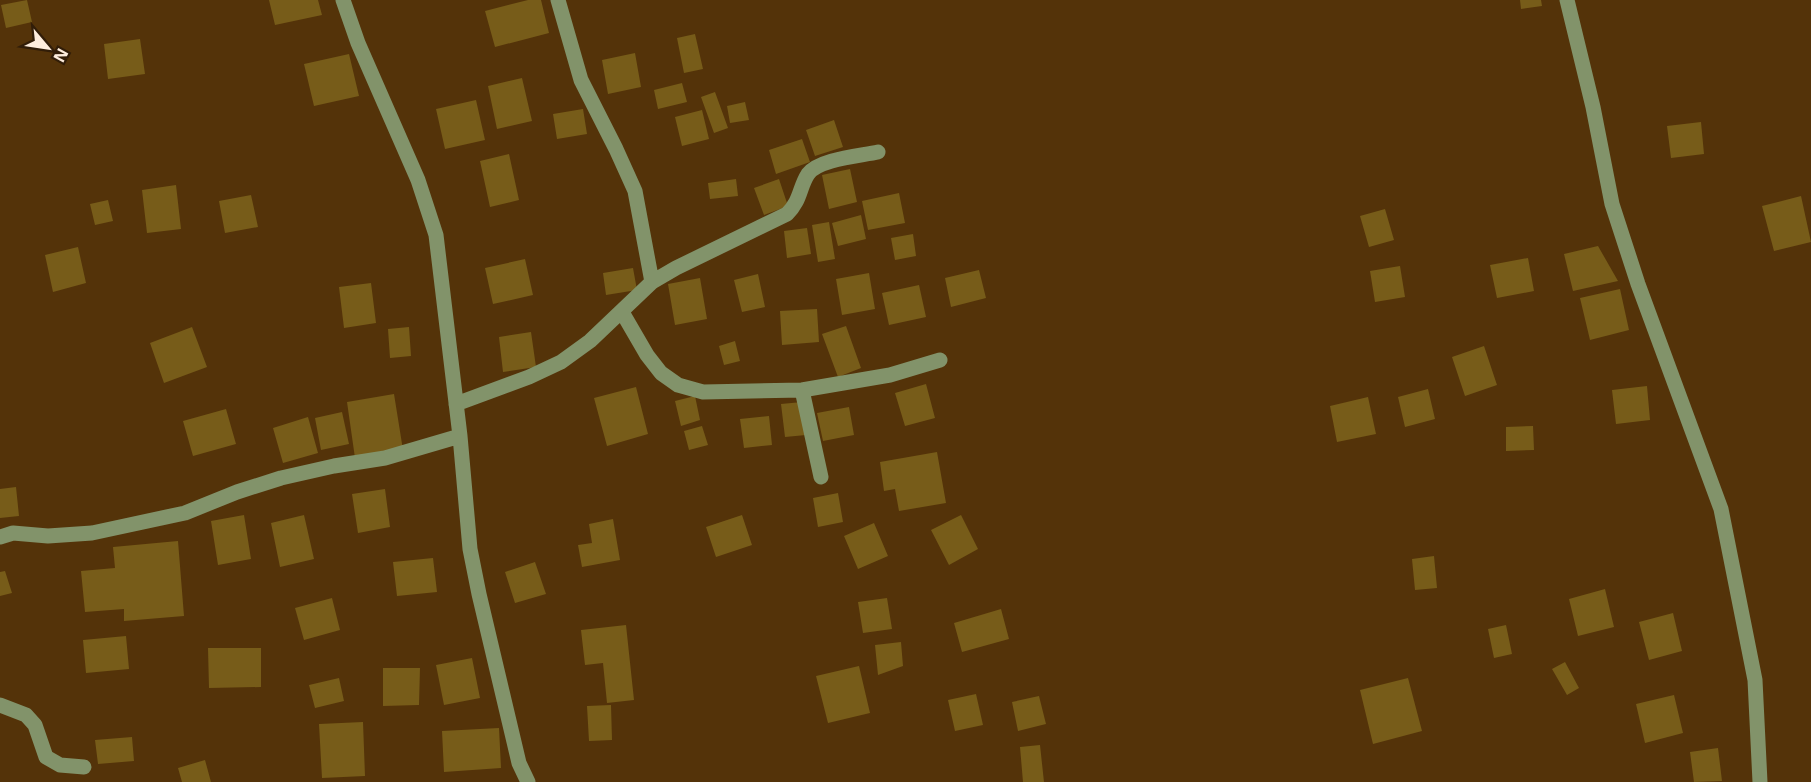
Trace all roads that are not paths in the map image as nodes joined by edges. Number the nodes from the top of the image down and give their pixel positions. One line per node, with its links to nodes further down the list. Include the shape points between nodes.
1 (344, 0): 9 (street, via 358,43 418,180 436,235)
2 (558, 0): 5 (street, via 580,80 635,191)
3 (1567, 0): 16 (street, via 1612,204 1721,509 1755,680)
4 (878, 152): 5 (street, via 819,164 808,174 796,206 787,214)
5 (652, 282): 6 (street)
6 (622, 312): 8 (street, via 661,374 678,385 703,392); 9 (street, via 561,362)
7 (940, 360): 8 (street, via 890,375)
8 (802, 390): 11 (street)
9 (456, 404): 10 (street)
10 (460, 436): 12 (street, via 385,458 281,478 185,513 92,533 13,533); 15 (street, via 476,583 519,763)
11 (820, 477)
12 (0, 537)
13 (0, 705): 14 (street, via 26,715 35,725 46,757 60,765)
14 (84, 767)
15 (528, 782)
16 (1760, 782)

